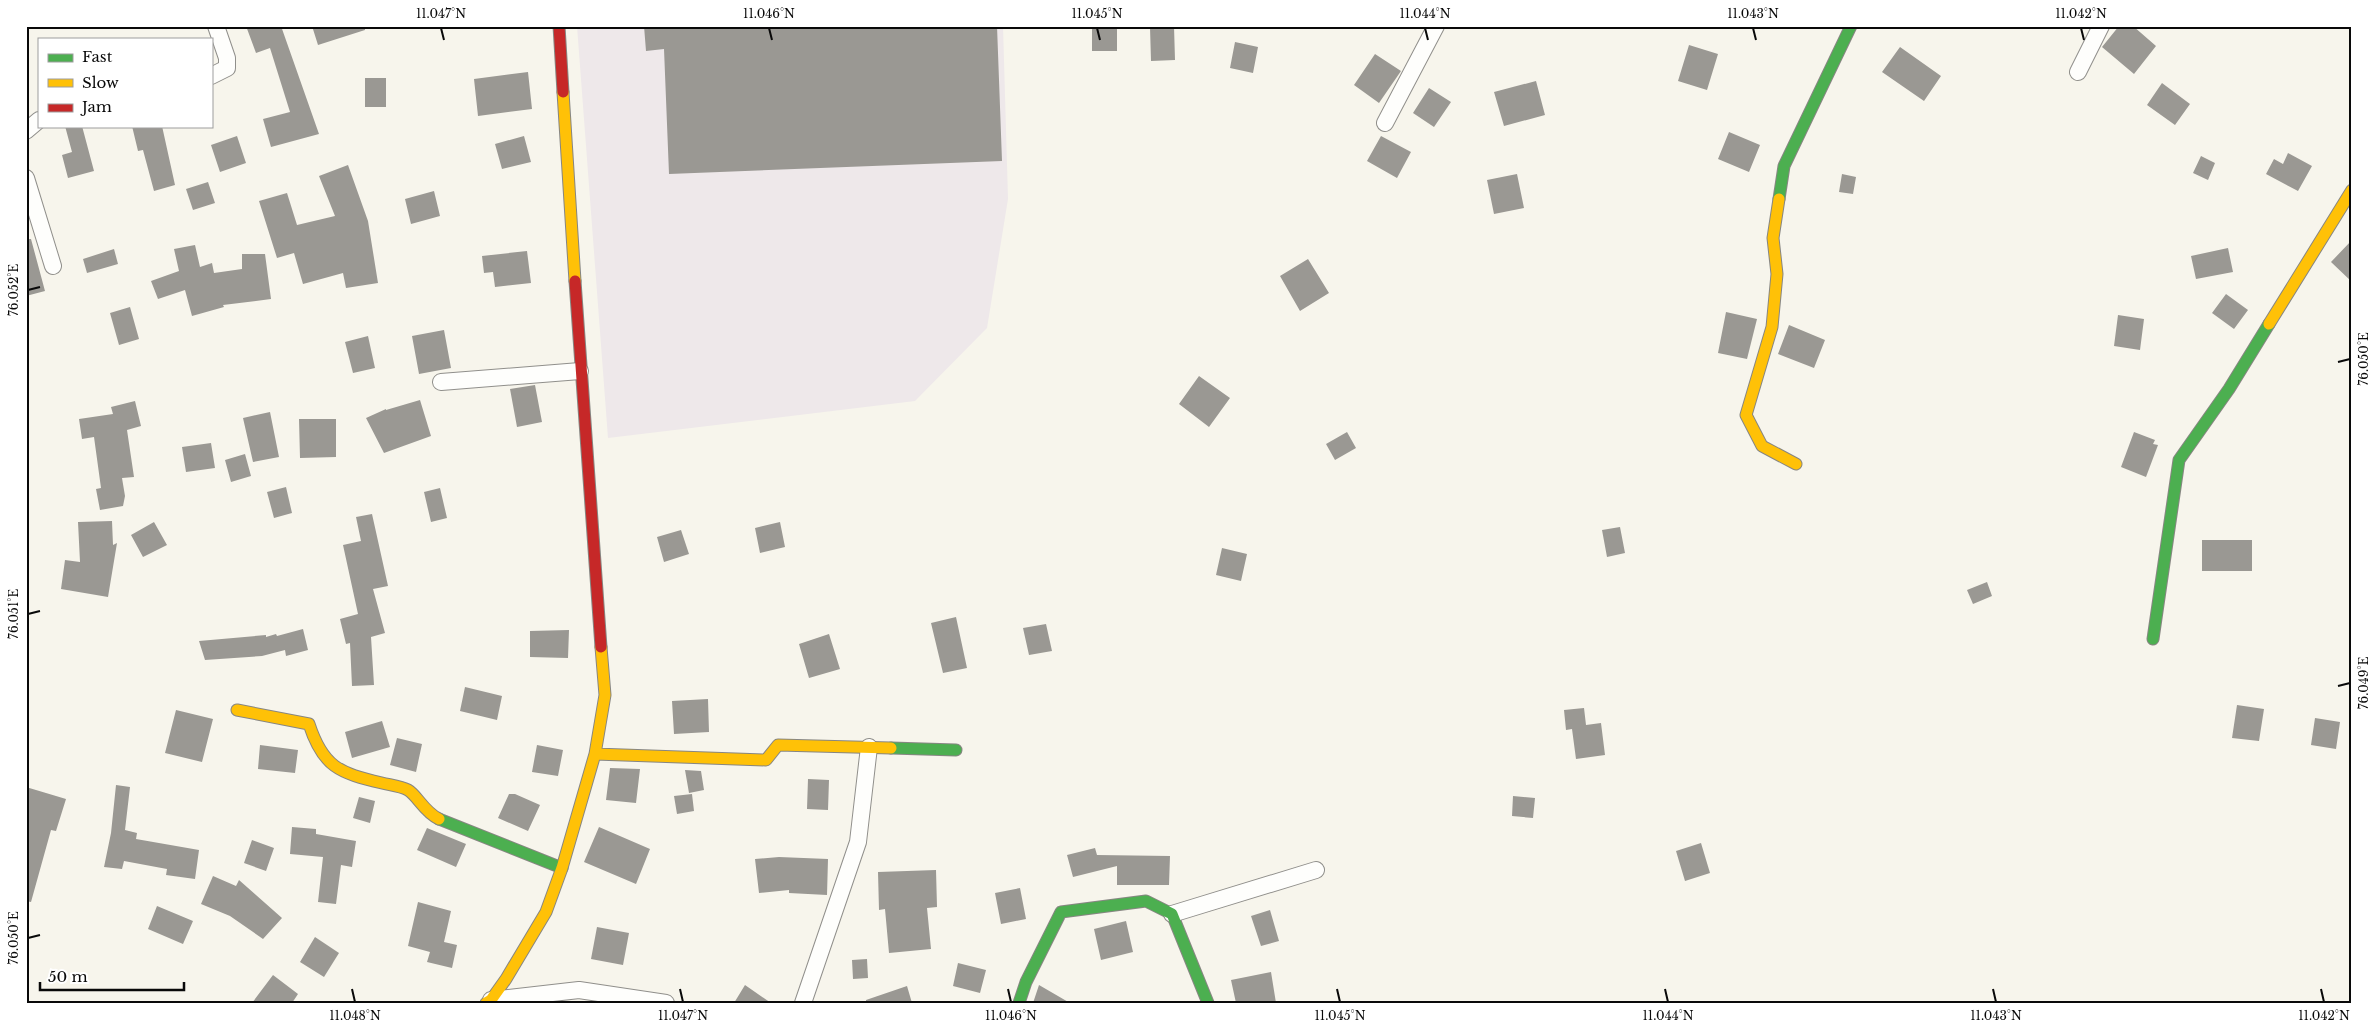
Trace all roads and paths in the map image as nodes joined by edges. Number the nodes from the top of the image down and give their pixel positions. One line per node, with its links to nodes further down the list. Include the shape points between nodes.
1 (216, 26): 7 (street, via 227,58 227,68)
2 (559, 26): 14 (street)
3 (1436, 26): 9 (street)
4 (1851, 26): 16 (street, via 1784,166 1773,238 1777,274 1772,327 1746,415 1762,446)
5 (2101, 26): 6 (street)
6 (2078, 72)
7 (212, 76)
8 (38, 121): 10 (street)
9 (1385, 123)
10 (26, 132)
11 (26, 178): 13 (street)
12 (2352, 190): 17 (street, via 2228,389 2179,460)
13 (53, 266)
14 (580, 371): 15 (street); 21 (street, via 605,695)
15 (441, 382)
16 (1796, 464)
17 (2153, 639)
18 (237, 710): 22 (street, via 309,724 316,745 331,765 357,777 409,790 436,818)
19 (869, 748): 20 (street); 21 (street, via 778,745 766,760); 27 (street, via 858,842)
20 (956, 750)
21 (595, 754): 22 (street)
22 (562, 868): 25 (street, via 546,912)
23 (1316, 870): 24 (street)
24 (1172, 914): 28 (street, via 1146,901 1061,912); 29 (street)
25 (489, 1001): 26 (street, via 579,990)
26 (666, 1003)
27 (803, 1003)
28 (1019, 1003)
29 (1208, 1003)

